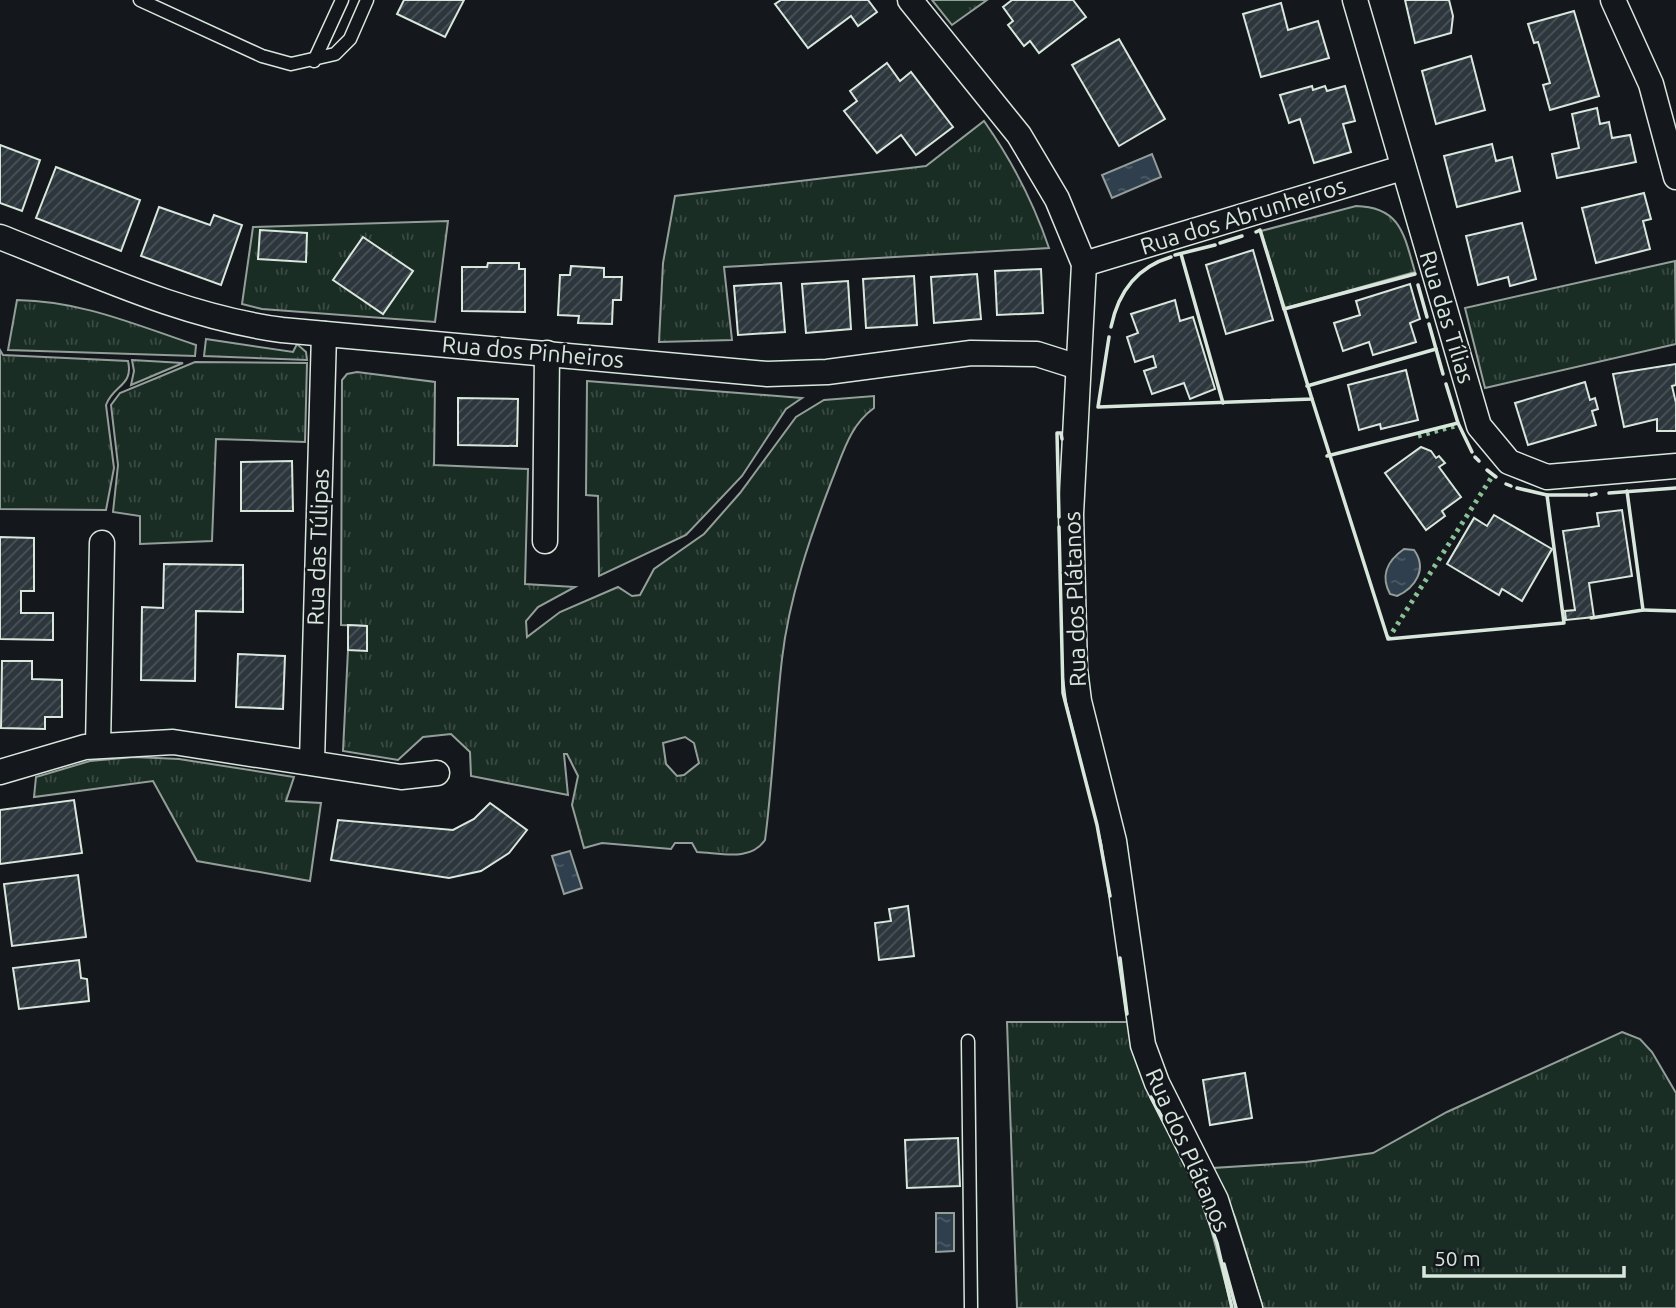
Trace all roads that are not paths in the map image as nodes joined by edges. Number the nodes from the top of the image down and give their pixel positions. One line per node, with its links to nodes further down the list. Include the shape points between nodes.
1 (140, 0): 7 (lane, via 262,56 291,64)
2 (342, 0): 7 (lane)
3 (368, 0): 7 (lane, via 350,38 335,54)
4 (911, 0): 11 (street, Rua dos Plátanos, via 1019,135 1057,199)
5 (1355, 0): 8 (street, Rua das Tílias)
6 (1613, 0): 9 (street, via 1651,84)
7 (314, 61)
8 (1402, 169): 11 (street, Rua dos Abrunheiros); 15 (street, Rua das Tílias, via 1479,426 1509,462 1547,477)
9 (1676, 177)
10 (0, 237): 12 (street, Rua dos Pinheiros, via 195,312 238,324)
11 (1084, 264): 14 (street, Rua dos Plátanos)
12 (324, 334): 13 (street, Rua dos Pinheiros); 19 (street, Rua das Túlipas)
13 (547, 354): 14 (street, Rua dos Pinheiros, via 767,374 827,372 971,354 1037,354); 16 (street)
14 (1078, 367): 24 (street, Rua dos Plátanos, via 1071,514 1079,701 1114,841 1143,1045 1157,1083 1216,1200)
15 (1676, 466)
16 (545, 541)
17 (102, 543): 18 (street)
18 (98, 746): 19 (street, via 173,742); 20 (street)
19 (312, 761): 21 (street, via 401,777)
20 (0, 772)
21 (437, 773)
22 (968, 1041): 23 (lane)
23 (971, 1308)
24 (1250, 1308)

